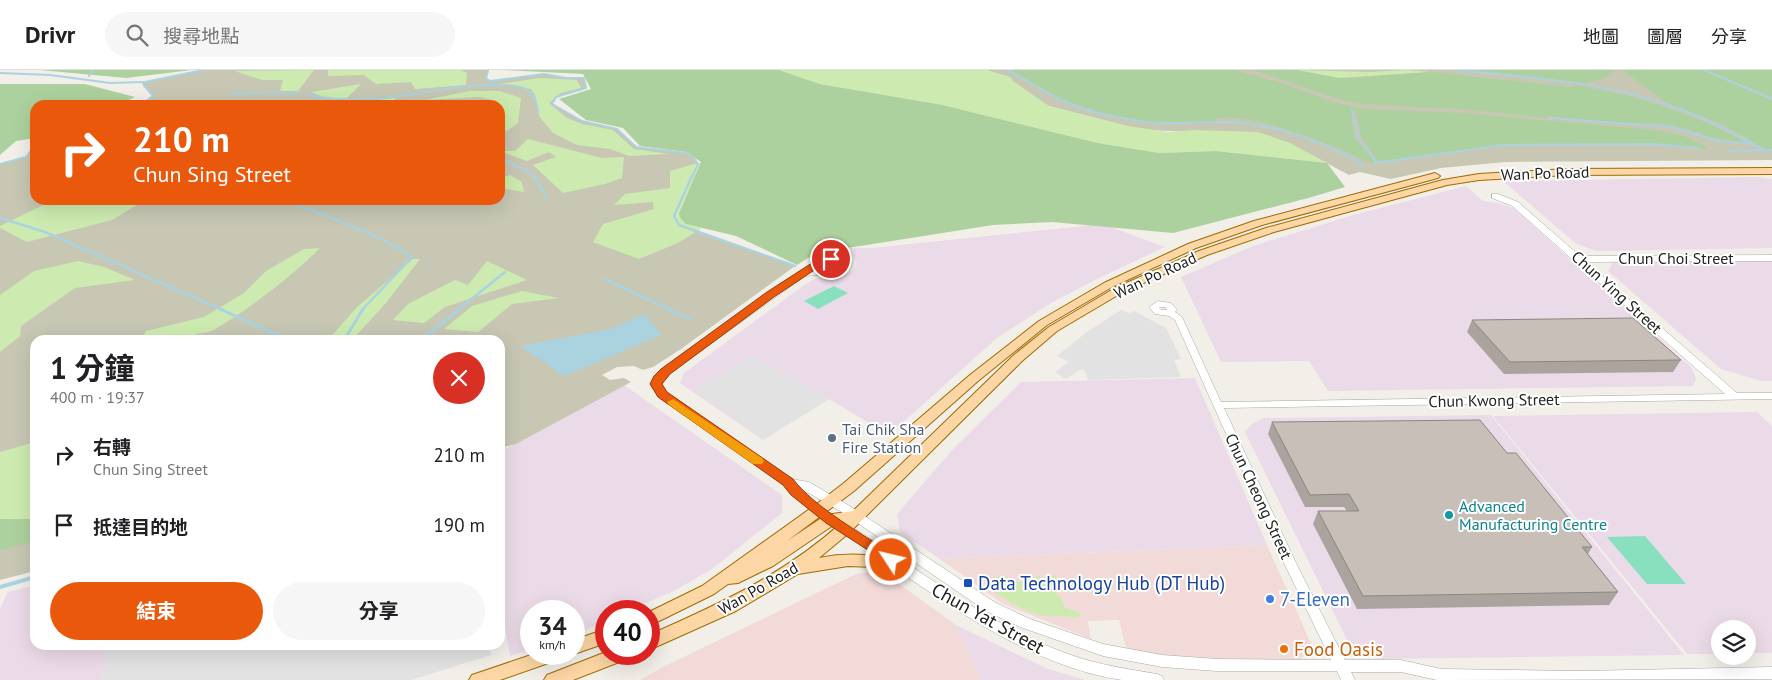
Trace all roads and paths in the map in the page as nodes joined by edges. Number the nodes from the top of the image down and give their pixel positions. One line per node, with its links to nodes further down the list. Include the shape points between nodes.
1 (1772, 166): 11 (main road, Wan Po Road, via 1558,165 1468,171 1435,176 1324,205 1192,246 1108,285 1043,323 974,378)
2 (1772, 171): 12 (main road, Wan Po Road, via 1479,176 1270,230 1203,253 1119,290 1054,329 1011,364)
3 (1495, 196): 5 (street, Chun Ying Street, via 1515,204)
4 (1772, 258): 5 (street, Chun Choi Street)
5 (1580, 259): 8 (street, Chun Ying Street)
6 (801, 274): 11 (street, Chun Yat Street, via 666,371 656,384 662,394 788,482 795,492)
7 (1170, 312): 10 (street, Chun Cheong Street, via 1179,320)
8 (1734, 396): 9 (street, Chun Kwong Street); 10 (street, Chun Kwong Street)
9 (1772, 396)
10 (1217, 405): 20 (street, Chun Cheong Street)
11 (827, 510): 12 (main road); 13 (street, Chun Yat Street); 16 (main road, Wan Po Road, via 767,562)
12 (857, 516): 13 (main road, Wan Po Road); 20 (street, Chun Yat Street, via 991,607 1025,623 1103,650 1162,661 1217,665)
13 (844, 529): 14 (street, Chun Yat Street); 15 (main road, Wan Po Road)
14 (900, 567): 15 (main road, via 857,559); 25 (street, Chun Yat Street, via 988,622 1059,656 1096,668)
15 (795, 568): 17 (main road, Wan Po Road, via 730,606)
16 (660, 614)
17 (660, 638)
18 (595, 664): 24 (main road)
19 (522, 665): 23 (main road)
20 (1339, 665): 22 (street, Chun Yat Street, via 1401,666); 26 (street, Chun Cheong Street)
21 (1772, 673): 22 (street, Chun Yat Street)
22 (1441, 675): 27 (street, Chun Yat Street)
23 (478, 680)
24 (553, 680)
25 (1157, 680)
26 (1348, 680)
27 (1425, 680)

